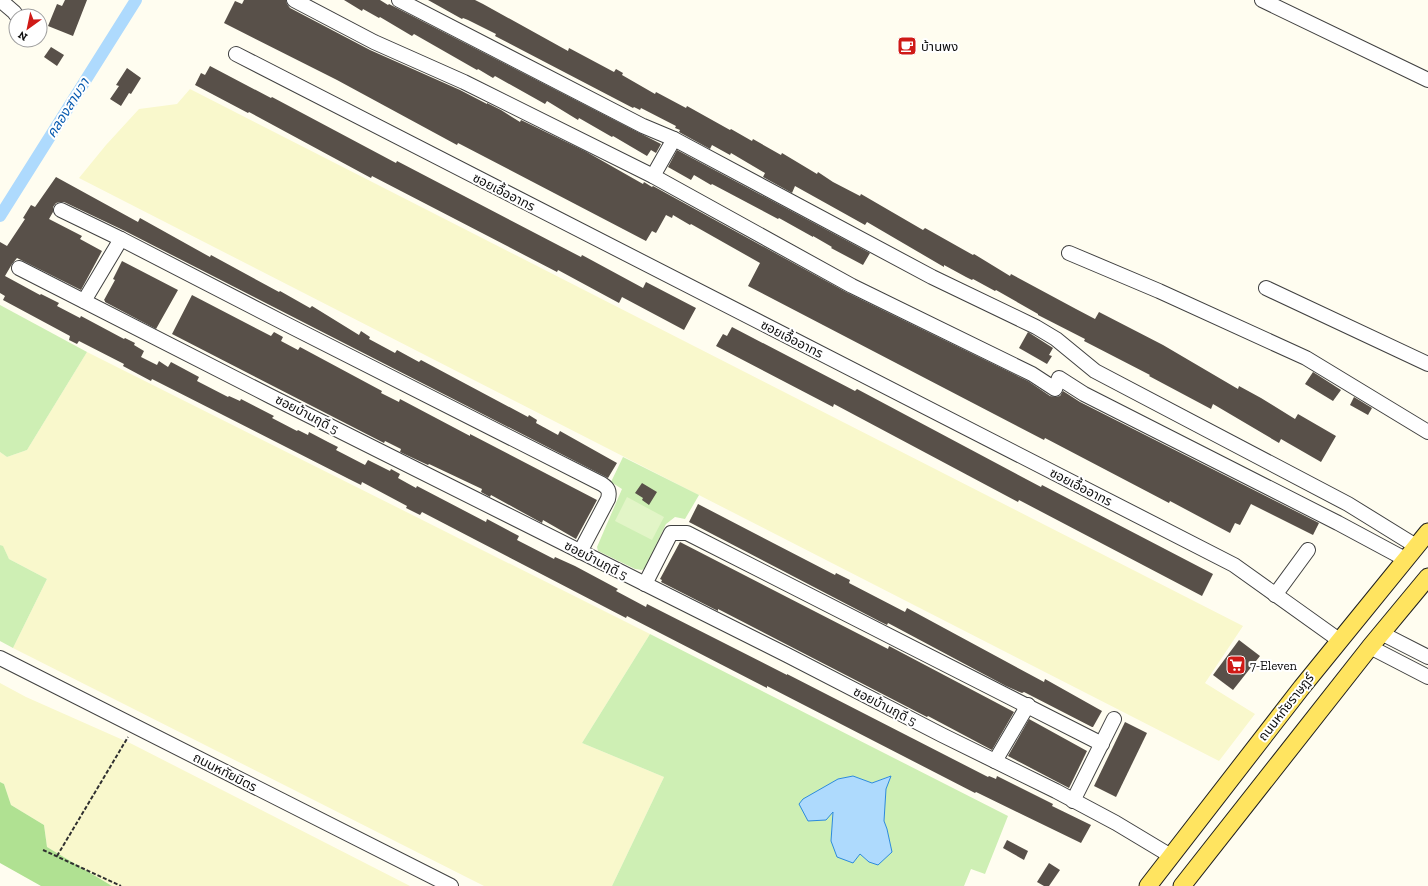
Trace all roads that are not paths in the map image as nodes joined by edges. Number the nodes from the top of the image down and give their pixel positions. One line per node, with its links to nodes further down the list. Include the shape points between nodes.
1 (0, 0): 5 (street)
2 (294, 0): 9 (street, via 374,42 464,82)
3 (399, 0): 8 (street, via 643,126)
4 (1262, 0): 7 (street)
5 (9, 8)
6 (236, 54): 29 (street, ซอยเอื้ออาทร, via 1234,565)
7 (1428, 80)
8 (674, 139): 9 (street); 17 (street, via 932,277 1036,327 1056,339)
9 (654, 176): 18 (street, via 852,286 1032,374 1055,388 1059,378)
10 (61, 210): 11 (street)
11 (121, 239): 15 (street); 25 (street, via 607,487 610,492 608,499)
12 (1069, 253): 19 (street, via 1306,358)
13 (19, 268): 15 (street, ซอยบ้านฤดี 5)
14 (1266, 288): 16 (street)
15 (84, 301): 25 (street, ซอยบ้านฤดี 5)
16 (1428, 364)
17 (1095, 371): 18 (street, via 1087,377 1083,386); 20 (street)
18 (1084, 394): 21 (street)
19 (1428, 432)
20 (1216, 435): 21 (street); 23 (street, via 1348,504)
21 (1206, 455): 26 (street)
22 (1428, 532): 23 (main road, ถนนหทัยราษฎร์)
23 (1416, 546): 26 (main road, ถนนหทัยราษฎร์)
24 (1308, 550): 29 (street)
25 (580, 552): 28 (street, ซอยบ้านฤดี 5)
26 (1405, 559): 31 (main road, ถนนหทัยราษฎร์)
27 (1428, 577): 30 (main road)
28 (645, 584): 36 (street, via 672,533 687,533); 39 (street, ซอยบ้านฤดี 5)
29 (1275, 595): 31 (street, ซอยเอื้ออาทร)
30 (1381, 633): 32 (main road); 33 (street)
31 (1339, 640): 41 (main road, ถนนหทัยราษฎร์)
32 (1370, 647): 35 (street); 42 (main road)
33 (1428, 656)
34 (0, 658): 43 (street, ถนนหทัยมิตร)
35 (1428, 677)
36 (1028, 705): 38 (street); 39 (street)
37 (1114, 719): 38 (street)
38 (1102, 744): 40 (street)
39 (995, 761): 40 (street, ซอยบ้านฤดี 5)
40 (1073, 801): 41 (street, ซอยบ้านฤดี 5)
41 (1171, 856): 44 (main road, ถนนหทัยราษฎร์)
42 (1186, 885)
43 (451, 886)
44 (1148, 886)

